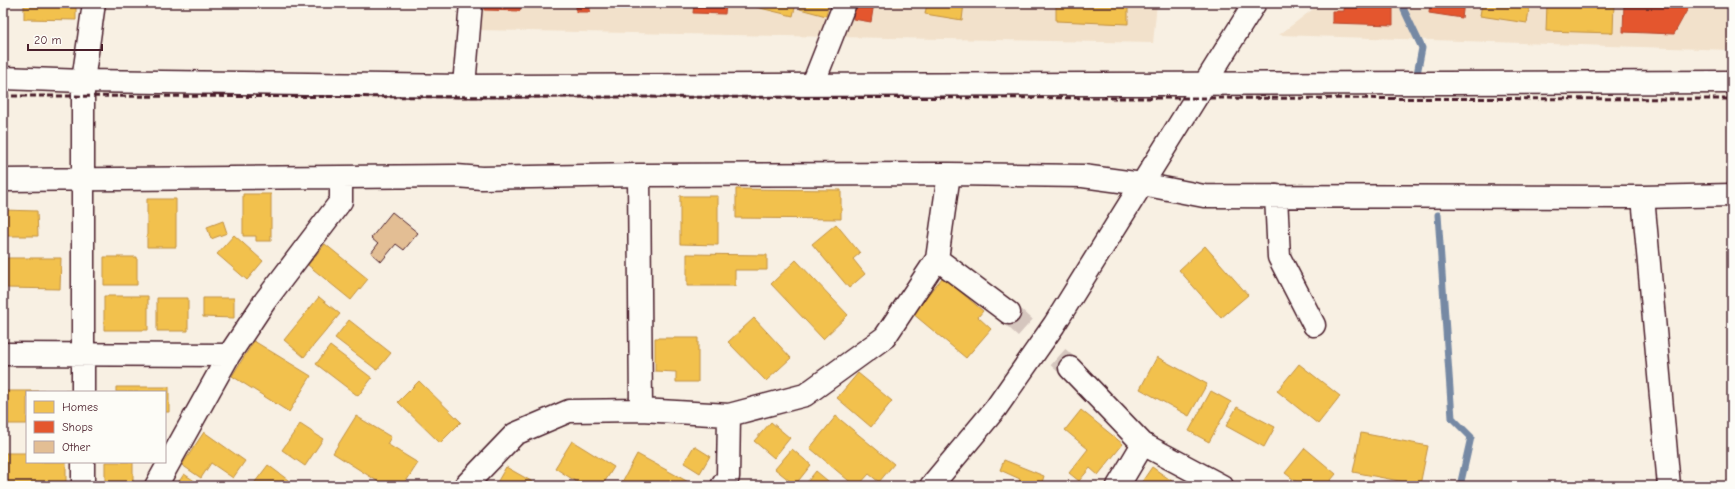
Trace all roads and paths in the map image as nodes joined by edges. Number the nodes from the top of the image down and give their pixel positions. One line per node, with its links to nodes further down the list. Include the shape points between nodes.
1 (94, 3): 6 (street)
2 (471, 3): 10 (street)
3 (844, 3): 8 (street)
4 (1255, 3): 9 (street)
5 (3, 78): 6 (street)
6 (83, 81): 10 (street); 15 (street)
7 (1732, 82): 9 (street)
8 (813, 84): 9 (street); 10 (street)
9 (1205, 84): 16 (street)
10 (464, 86)
11 (949, 174): 12 (street); 16 (street, via 1083,176); 20 (street)
12 (639, 175): 13 (street); 28 (street)
13 (341, 177): 15 (street); 25 (street, via 341,201 265,301)
14 (3, 180): 15 (street)
15 (83, 180): 24 (street)
16 (1142, 184): 18 (street, via 1204,196); 36 (street, via 1054,325 996,408)
17 (1732, 195): 19 (street)
18 (1276, 196): 19 (street); 22 (street, via 1279,257)
19 (1643, 197): 39 (street)
20 (937, 259): 21 (street); 29 (street, via 885,337 805,395)
21 (1009, 313)
22 (1314, 325)
23 (3, 354): 24 (street)
24 (83, 354): 25 (street); 27 (street)
25 (230, 355): 33 (street)
26 (1070, 368): 30 (street)
27 (83, 391)
28 (641, 410): 29 (street); 34 (street, via 569,411 515,434)
29 (729, 415): 35 (street, via 728,477)
30 (1143, 444): 37 (street); 38 (street)
31 (83, 463): 32 (street)
32 (83, 486)
33 (156, 486)
34 (465, 486)
35 (722, 486)
36 (931, 486)
37 (1118, 486)
38 (1222, 486)
39 (1669, 486)

